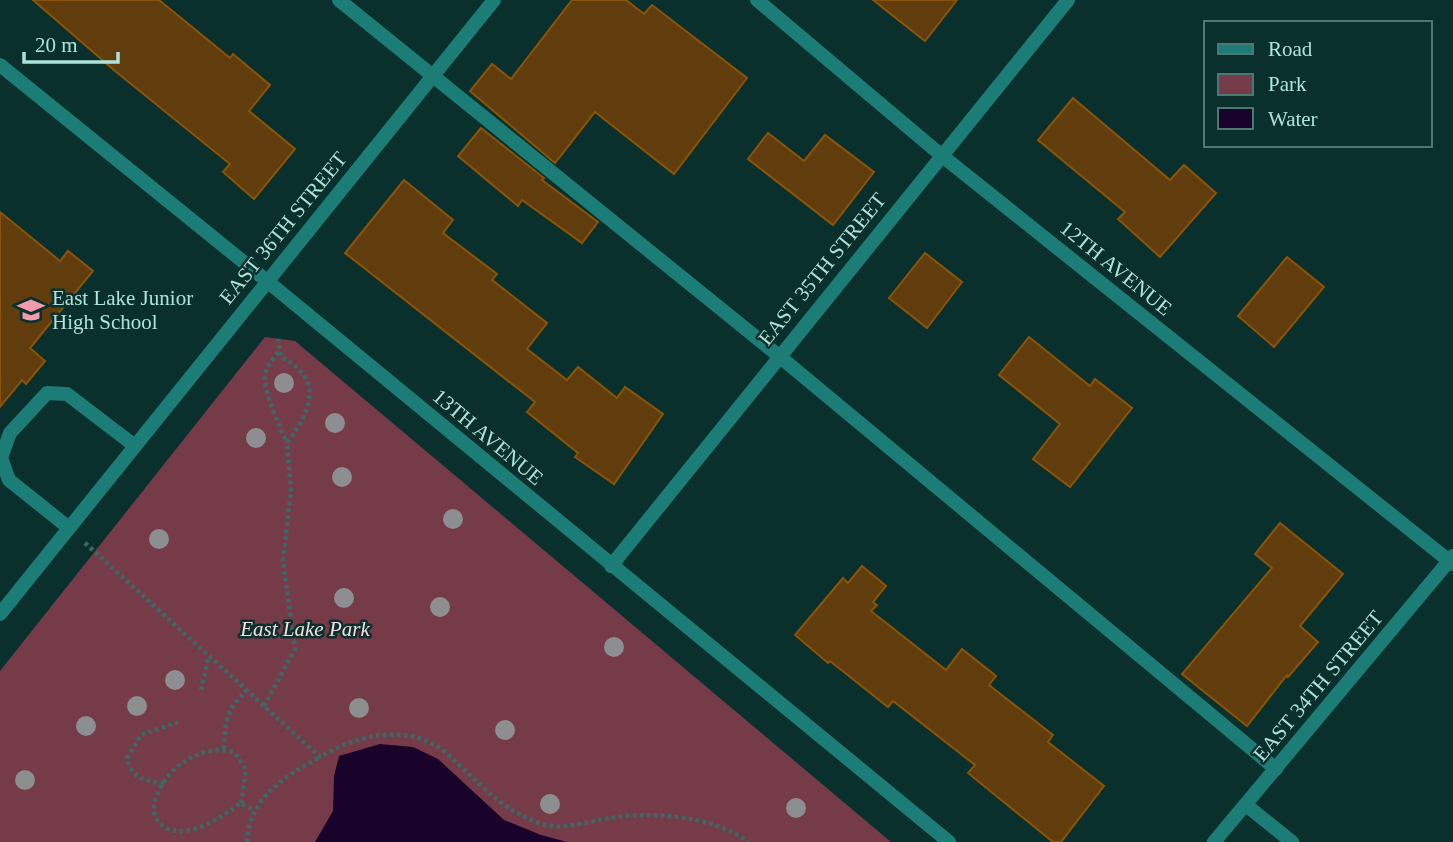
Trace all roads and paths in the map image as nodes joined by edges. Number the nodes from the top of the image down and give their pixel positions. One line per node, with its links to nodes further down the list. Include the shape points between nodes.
1 (339, 0): 6 (street)
2 (494, 0): 6 (street, EAST 36TH STREET)
3 (757, 0): 7 (street, 12TH AVENUE)
4 (1068, 0): 7 (street, EAST 35TH STREET)
5 (0, 65): 8 (street, 13TH AVENUE)
6 (432, 76): 8 (street, EAST 36TH STREET); 11 (street)
7 (941, 155): 11 (street, EAST 35TH STREET); 15 (street, 12TH AVENUE)
8 (267, 281): 13 (street, EAST 36TH STREET); 16 (street, 13TH AVENUE)
9 (278, 339): 10 (path)
10 (279, 351): 12 (path, via 264,379); 12 (path, via 304,376 311,400 304,421)
11 (779, 356): 16 (street, EAST 35TH STREET); 25 (street)
12 (288, 443): 21 (path, via 290,490 283,561 295,649)
13 (135, 446): 14 (street, EAST 36TH STREET); 14 (street, via 67,394 47,393 10,433 1,458 9,480)
14 (69, 528): 17 (street, EAST 36TH STREET); 18 (path)
15 (1452, 561): 25 (street, EAST 34TH STREET)
16 (611, 566): 32 (street, 13TH AVENUE)
17 (0, 614)
18 (209, 655): 19 (path); 20 (path)
19 (201, 690)
20 (247, 690): 21 (path); 23 (path, via 230,708)
21 (264, 706): 24 (path)
22 (178, 722): 26 (path, via 141,735 127,758 136,776)
23 (224, 749): 26 (path, via 194,756); 27 (path, via 235,753 246,770)
24 (320, 757): 29 (path, via 288,774); 31 (path, via 341,744 401,734 443,750 497,801 545,826 663,816 712,823)
25 (1276, 769): 28 (street, EAST 34TH STREET)
26 (164, 784): 27 (path, via 154,805 155,815 167,830 179,833 197,830)
27 (241, 803): 29 (path)
28 (1246, 805): 33 (street, EAST 34TH STREET); 34 (street)
29 (253, 810): 30 (path)
30 (247, 842)
31 (748, 842)
32 (949, 842)
33 (1214, 842)
34 (1292, 842)

